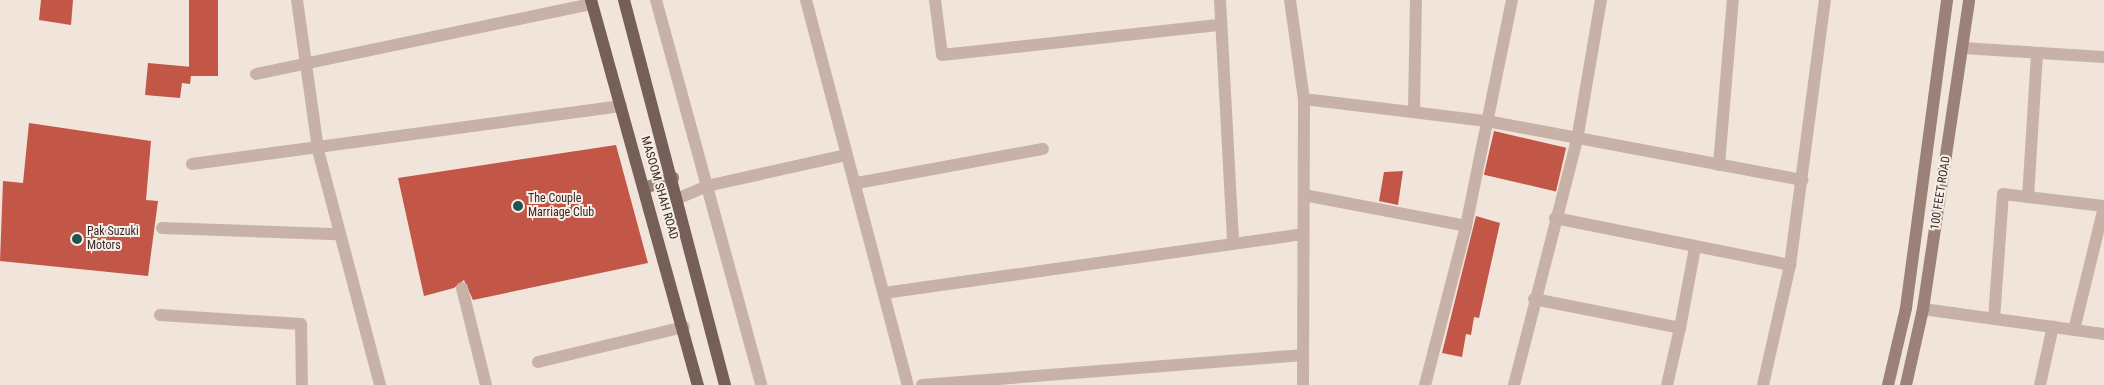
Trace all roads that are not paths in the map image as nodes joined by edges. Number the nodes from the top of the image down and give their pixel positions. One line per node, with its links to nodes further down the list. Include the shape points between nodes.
1 (297, 0): 20 (street)
2 (624, 0): 32 (main road, MASOOM SHAH ROAD)
3 (656, 0): 35 (street)
4 (806, 0): 29 (street)
5 (935, 0): 16 (street, via 942,55)
6 (1220, 0): 16 (street)
7 (1290, 0): 22 (street)
8 (1416, 0): 24 (street)
9 (1512, 0): 25 (street)
10 (1601, 0): 26 (street)
11 (1734, 0): 31 (street)
12 (1825, 0): 33 (street)
13 (1947, 0): 76 (main road, 100 FEET ROAD, via 1906,308)
14 (1969, 0): 17 (main road, 100 FEET ROAD)
15 (591, 2): 20 (street); 23 (main road, MASOOM SHAH ROAD)
16 (1220, 26): 46 (street)
17 (1963, 48): 18 (street); 52 (main road, 100 FEET ROAD)
18 (2037, 53): 19 (street); 38 (street)
19 (2104, 57)
20 (304, 64): 21 (street); 28 (street)
21 (256, 74)
22 (1304, 99): 24 (street); 37 (street)
23 (621, 106): 28 (street); 36 (main road, MASOOM SHAH ROAD)
24 (1414, 112): 25 (street)
25 (1487, 122): 26 (street); 42 (street)
26 (1577, 140): 31 (street); 41 (street)
27 (1043, 149): 34 (street)
28 (318, 150): 30 (street); 44 (street)
29 (846, 155): 34 (street); 35 (street)
30 (192, 164)
31 (1719, 165): 33 (street)
32 (673, 178): 36 (main road); 39 (main road, MASOOM SHAH ROAD)
33 (1803, 180): 48 (street)
34 (857, 183): 50 (street)
35 (707, 186): 39 (street); 68 (street)
36 (645, 188): 56 (main road, MASOOM SHAH ROAD)
37 (1304, 195): 42 (street); 45 (street)
38 (2028, 197): 40 (street); 54 (street, via 2004,194)
39 (678, 198): 67 (main road, MASOOM SHAH ROAD)
40 (2104, 207): 58 (street)
41 (1555, 218): 47 (street); 51 (street)
42 (1466, 226): 72 (street)
43 (162, 228): 44 (street)
44 (338, 234): 64 (street)
45 (1303, 234): 46 (street); 60 (street)
46 (1233, 242): 50 (street)
47 (1695, 248): 48 (street); 57 (street)
48 (1790, 265): 75 (street)
49 (462, 288): 65 (street)
50 (884, 294): 69 (street)
51 (1534, 299): 57 (street); 73 (street)
52 (1923, 309): 54 (street); 77 (main road, 100 FEET ROAD)
53 (160, 315): 63 (street, via 301,324)
54 (1994, 318): 55 (street)
55 (2053, 326): 58 (street); 78 (street)
56 (684, 327): 61 (street); 66 (main road, MASOOM SHAH ROAD)
57 (1680, 328): 74 (street)
58 (2074, 330): 59 (street)
59 (2104, 334)
60 (1302, 354): 62 (street); 71 (street)
61 (538, 362)
62 (1023, 380): 70 (street)
63 (302, 385)
64 (380, 385)
65 (486, 385)
66 (698, 385)
67 (725, 385)
68 (761, 385)
69 (908, 385)
70 (922, 385)
71 (1303, 385)
72 (1425, 385)
73 (1514, 385)
74 (1667, 385)
75 (1763, 385)
76 (1888, 385)
77 (1906, 385)
78 (2040, 385)

